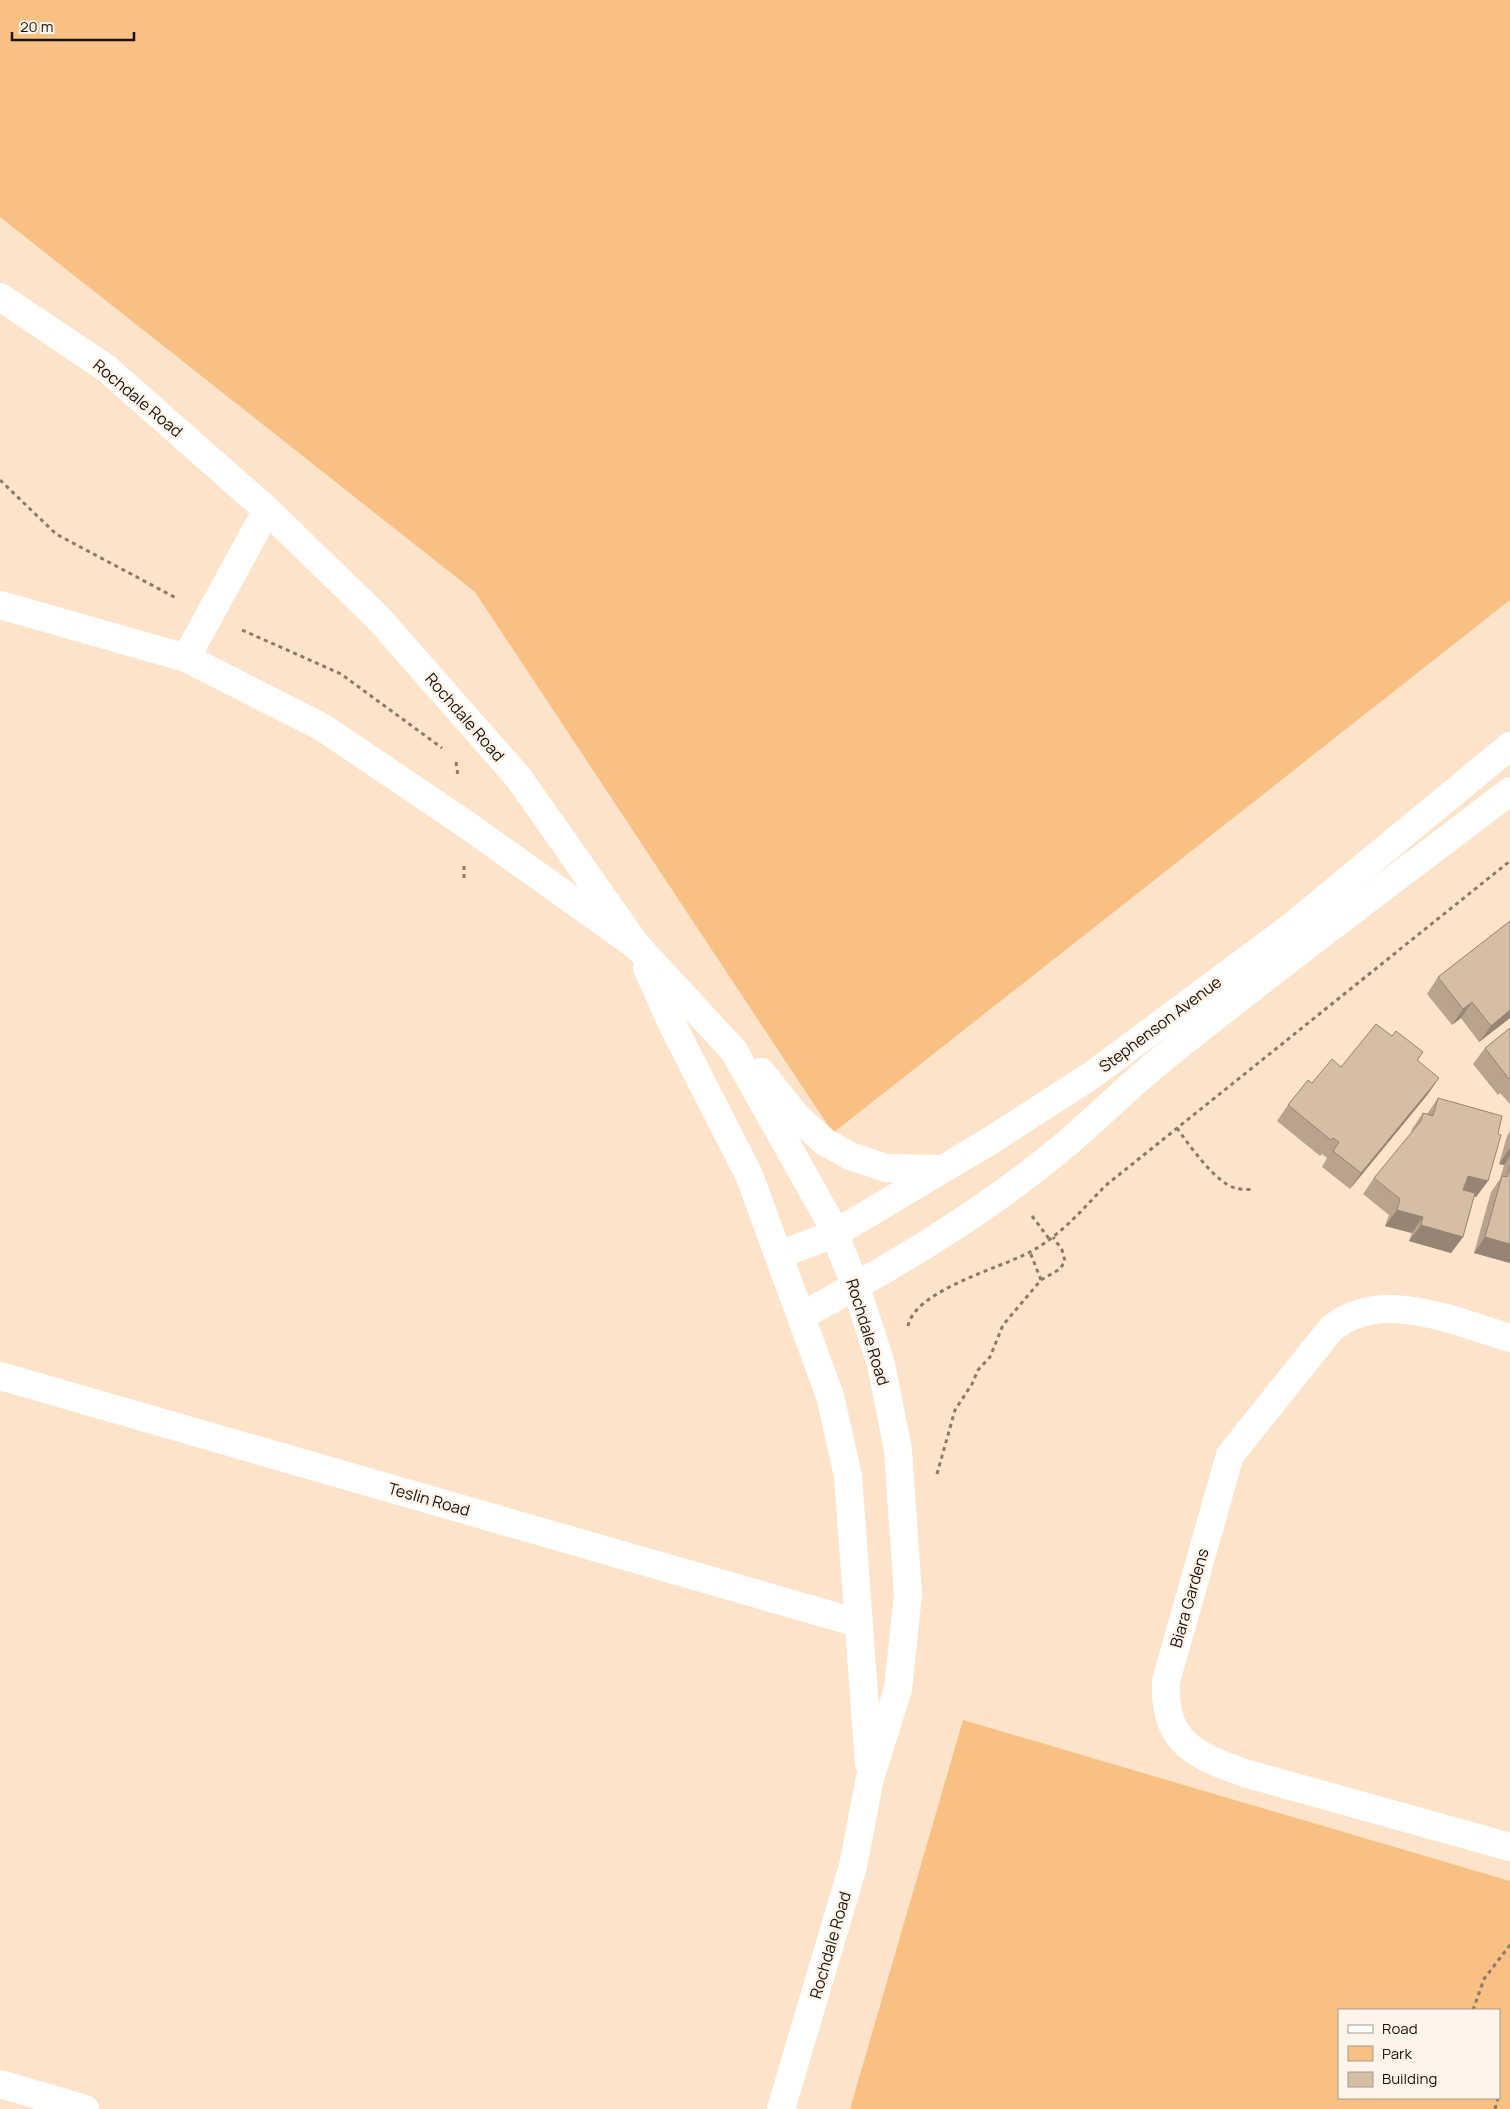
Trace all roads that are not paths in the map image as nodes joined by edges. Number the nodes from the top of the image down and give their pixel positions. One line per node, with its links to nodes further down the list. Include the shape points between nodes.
1 (0, 297): 2 (main road, Rochdale Road, via 106,368)
2 (267, 510): 4 (main road); 7 (main road, Rochdale Road, via 379,619 518,777)
3 (0, 605): 4 (main road, Rochdale Road)
4 (186, 658): 7 (main road, Rochdale Road, via 322,727)
5 (1510, 746): 9 (main road, Stephenson Avenue, via 1291,927 1092,1075)
6 (1510, 791): 12 (main road, Stephenson Avenue, via 1161,1060 1057,1151 944,1234)
7 (637, 946): 8 (main road, Rochdale Road); 11 (main road, Rochdale Road, via 674,1028 749,1174)
8 (734, 1051): 9 (main road, via 765,1075 798,1118 825,1142 850,1156 886,1168); 10 (main road, Rochdale Road, via 793,1153)
9 (943, 1169): 10 (main road, Stephenson Avenue)
10 (834, 1234): 11 (main road, Stephenson Avenue); 12 (main road, Rochdale Road)
11 (779, 1255): 13 (main road, Rochdale Road)
12 (856, 1287): 13 (main road, Stephenson Avenue); 17 (main road, Rochdale Road, via 881,1364 898,1450 908,1595 898,1689)
13 (801, 1316): 16 (main road, Rochdale Road, via 830,1396 848,1476)
14 (1510, 1338): 18 (main road, Biara Gardens, via 1419,1312 1393,1308 1365,1311 1331,1329 1230,1456 1166,1681 1164,1698 1167,1714 1181,1742 1213,1762)
15 (0, 1376): 16 (main road, Teslin Road)
16 (858, 1623): 17 (main road, Rochdale Road)
17 (870, 1778): 21 (main road, Rochdale Road, via 853,1866)
18 (1510, 1847)
19 (0, 2084): 20 (main road)
20 (85, 2109)
21 (781, 2109)

